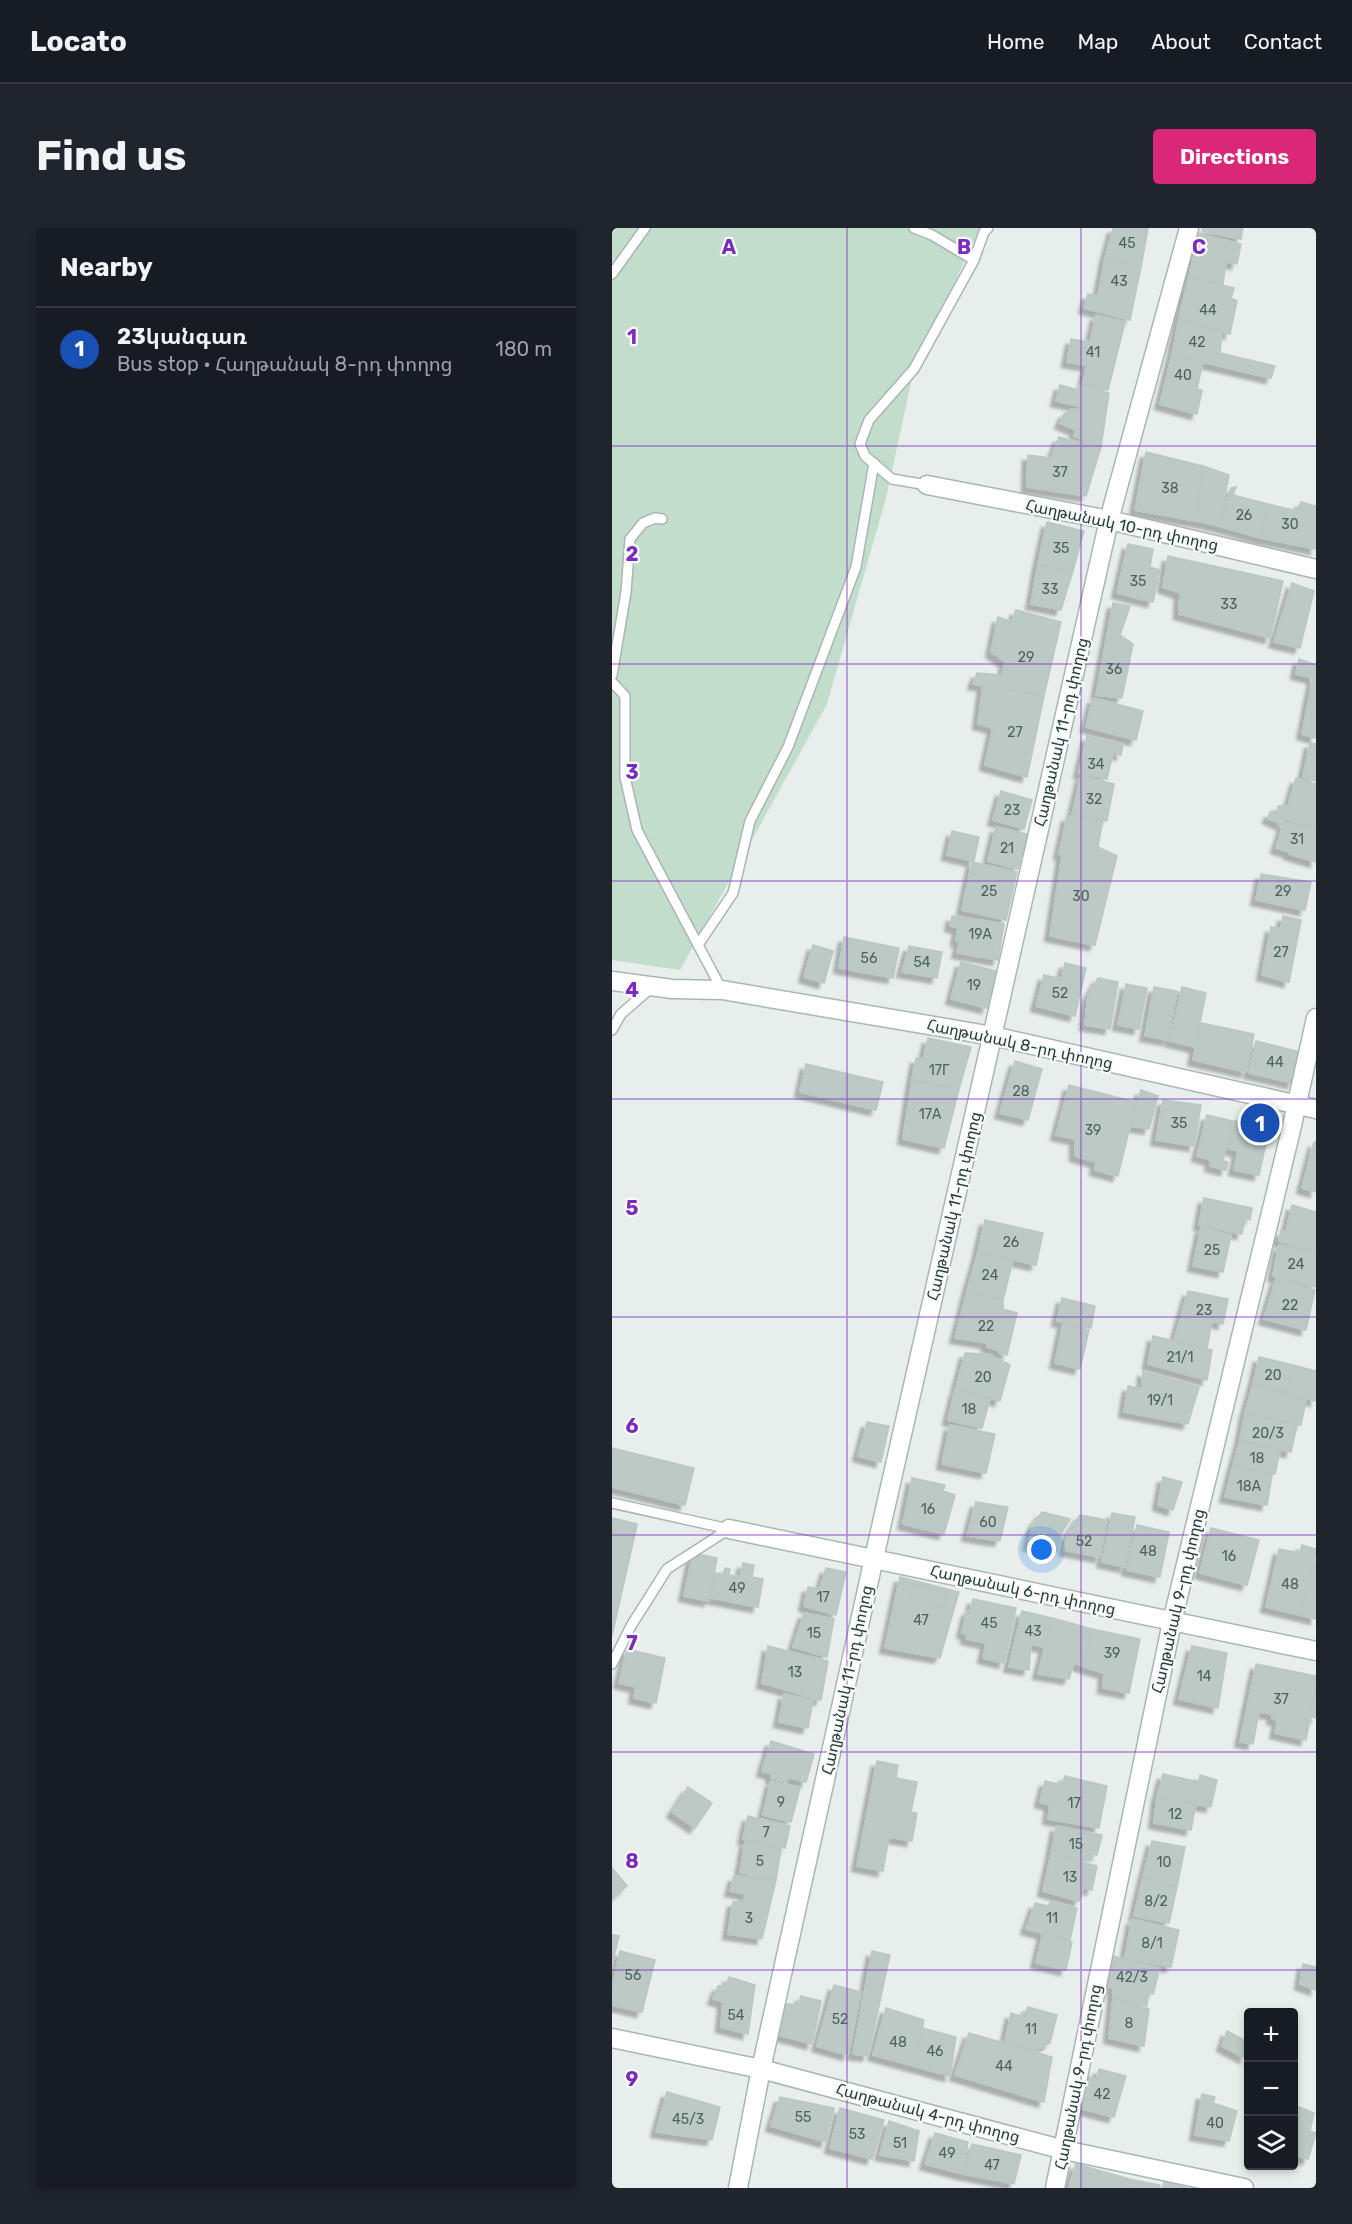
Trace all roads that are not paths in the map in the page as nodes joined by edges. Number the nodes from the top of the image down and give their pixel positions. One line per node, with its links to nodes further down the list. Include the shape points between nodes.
1 (645, 228): 6 (lane)
2 (914, 228): 5 (lane)
3 (988, 228): 5 (lane)
4 (1189, 228): 10 (street, Հաղթանակ 11-րդ փողոց)
5 (974, 260): 7 (lane, via 914,369 869,420 860,444)
6 (612, 274)
7 (874, 464): 8 (lane, via 892,479); 14 (lane, via 856,567 788,747 750,821 733,893)
8 (927, 485): 10 (street, Հաղթանակ 10-րդ փողոց)
9 (662, 519): 12 (lane, via 643,523 630,539)
10 (1109, 520): 11 (street, Հաղթանակ 10-րդ փողոց); 20 (street, Հաղթանակ 11-րդ փողոց)
11 (1316, 569)
12 (612, 675)
13 (612, 682): 14 (lane, via 625,696 625,777 637,830)
14 (698, 945): 17 (lane)
15 (612, 981): 16 (street, Հաղթանակ 8-րդ փողոց)
16 (653, 986): 17 (street, Հաղթանակ 8-րդ փողոց); 19 (lane, via 621,1014)
17 (722, 990): 20 (street, Հաղթանակ 8-րդ փողոց)
18 (1316, 1018): 21 (street, Հաղթանակ 9-րդ փողոց)
19 (612, 1030)
20 (993, 1036): 21 (street, Հաղթանակ 8-րդ փողոց); 25 (street, Հաղթանակ 11-րդ փողոց)
21 (1297, 1105): 22 (street, Հաղթանակ 8-րդ փողոց); 26 (street, Հաղթանակ 9-րդ փողոց)
22 (1316, 1108)
23 (612, 1503): 24 (lane)
24 (729, 1529): 25 (street, Հաղթանակ 6-րդ փողոց); 28 (lane, via 667,1569)
25 (874, 1558): 26 (street, Հաղթանակ 6-րդ փողոց); 30 (street, Հաղթանակ 11-րդ փողոց)
26 (1172, 1622): 27 (street, Հաղթանակ 6-րդ փողոց); 31 (street, Հաղթանակ 9-րդ փողոց)
27 (1316, 1651)
28 (612, 1664)
29 (612, 2038): 30 (street, Հաղթանակ 4-րդ փողոց)
30 (761, 2069): 31 (street, Հաղթանակ 4-րդ փողոց); 32 (street, Հաղթանակ 11-րդ փողոց)
31 (1064, 2150): 33 (street, Հաղթանակ 9-րդ փողոց); 34 (street, Հաղթանակ 4-րդ փողոց)
32 (738, 2188)
33 (1055, 2188)
34 (1244, 2188)

